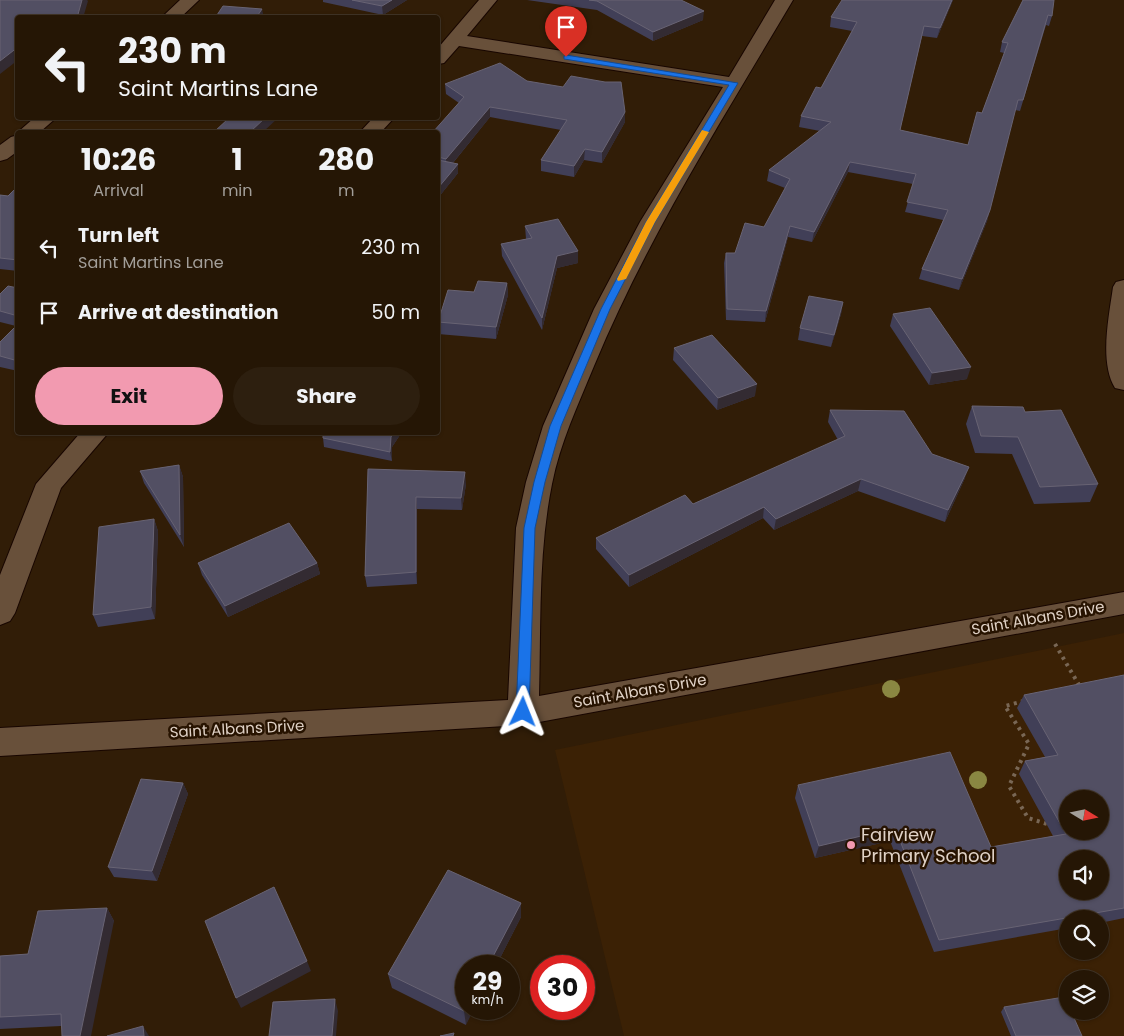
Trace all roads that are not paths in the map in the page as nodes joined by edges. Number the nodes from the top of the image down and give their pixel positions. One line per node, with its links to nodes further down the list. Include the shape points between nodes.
1 (190, 0): 4 (street)
2 (488, 0): 5 (street)
3 (784, 0): 7 (street)
4 (172, 15)
5 (455, 40): 6 (street); 7 (street)
6 (440, 56)
7 (734, 83): 19 (street, via 650,222 606,309 556,426 539,482 530,528)
8 (43, 120): 10 (street)
9 (382, 120): 11 (street)
10 (31, 130)
11 (372, 130)
12 (15, 143): 13 (street)
13 (0, 155)
14 (1124, 287): 15 (street, via 1118,347)
15 (1124, 382)
16 (93, 435): 18 (street, via 49,484)
17 (1124, 603): 19 (street, Saint Albans Drive)
18 (0, 614)
19 (523, 712): 20 (street, Saint Albans Drive)
20 (0, 742)

